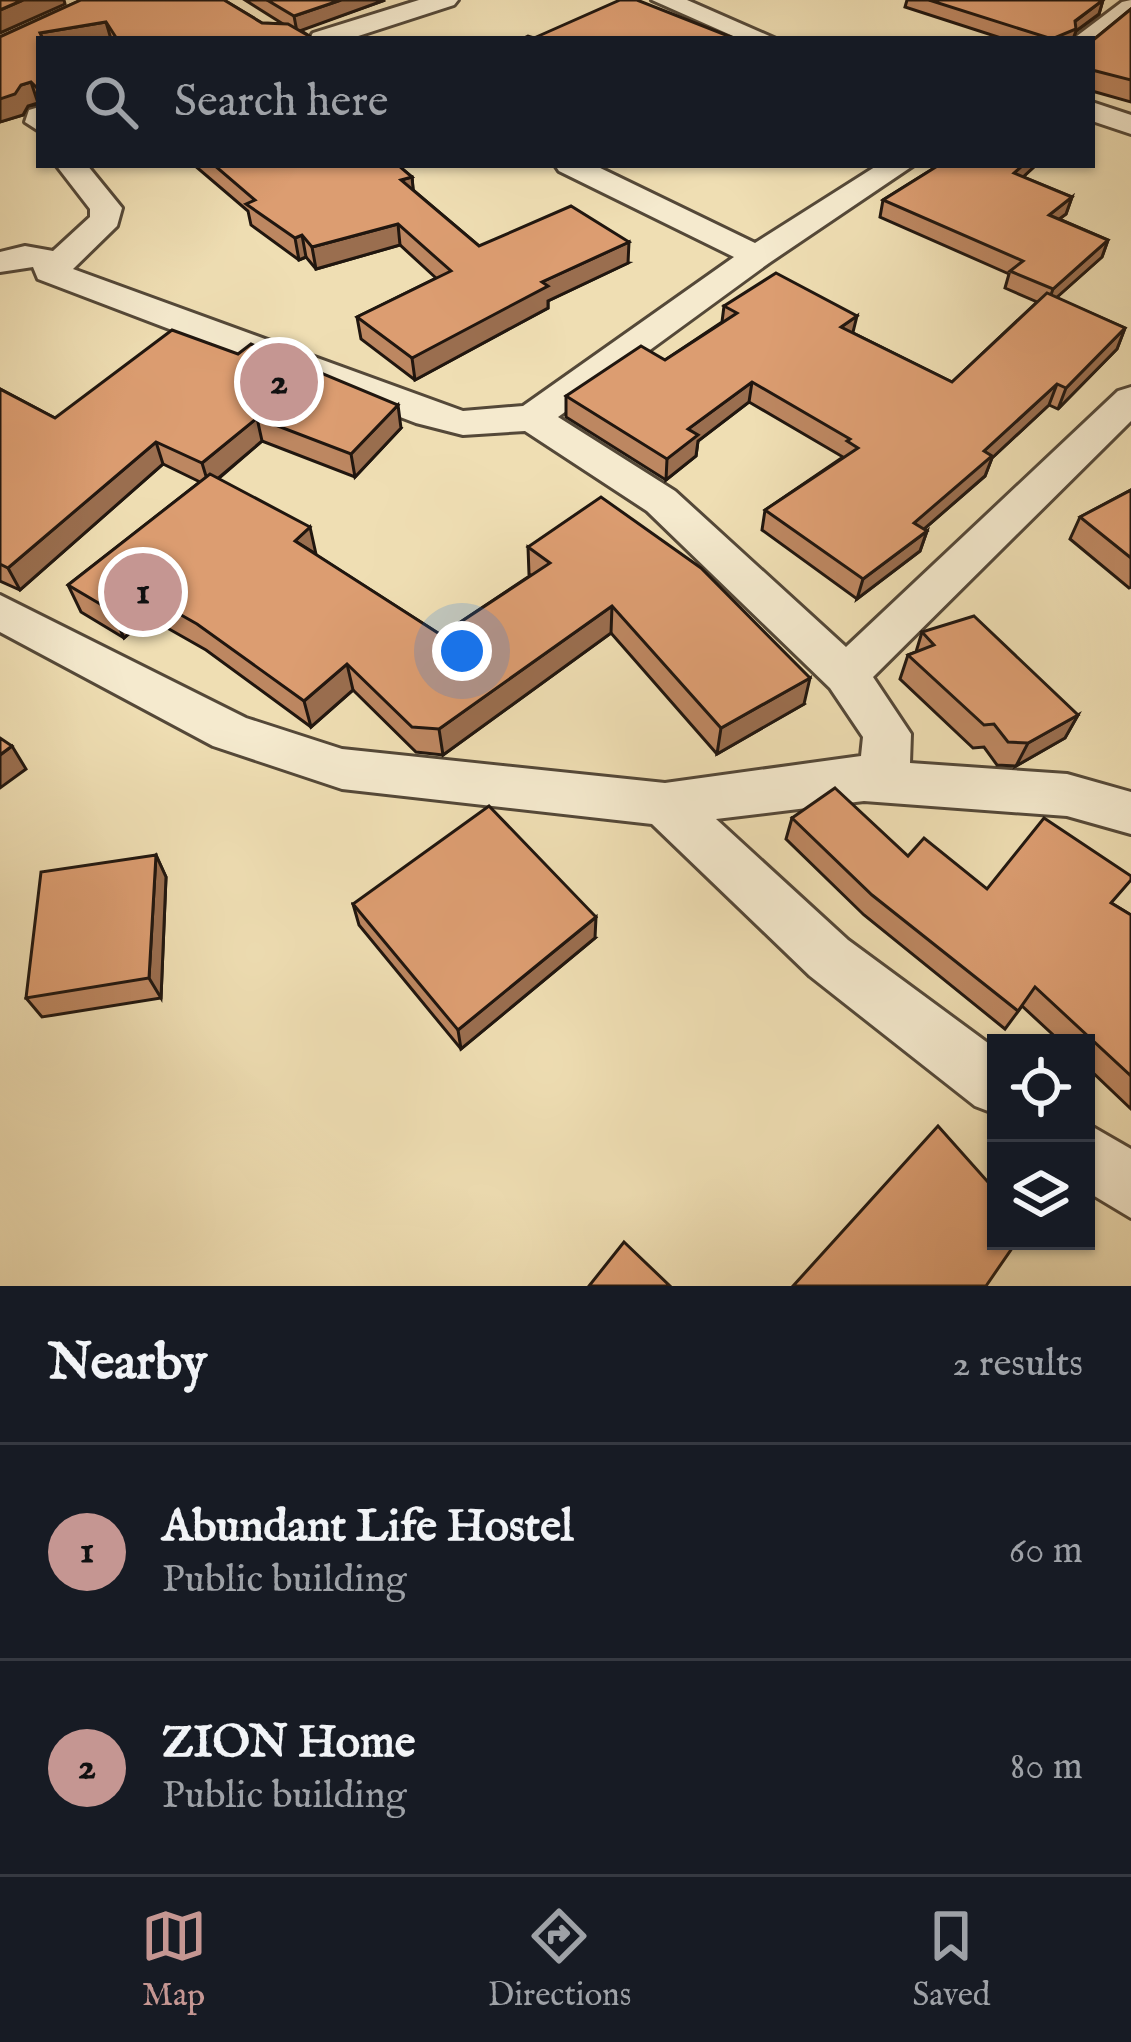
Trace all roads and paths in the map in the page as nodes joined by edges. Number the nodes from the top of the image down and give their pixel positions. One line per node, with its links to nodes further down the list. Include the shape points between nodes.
1 (445, 0): 4 (street)
2 (677, 2): 5 (street)
3 (1131, 7): 6 (street)
4 (331, 36)
5 (756, 36)
6 (1090, 36)
7 (1095, 112): 8 (street)
8 (1131, 125)
9 (73, 168): 14 (street, via 106,219)
10 (576, 168): 12 (street)
11 (894, 168): 12 (street)
12 (757, 256): 16 (street)
13 (0, 262): 14 (street, via 48,260)
14 (50, 272): 16 (street, via 429,414 463,423)
15 (1131, 399): 18 (street)
16 (532, 418): 18 (street, via 661,501)
17 (0, 612): 20 (street, via 230,732 341,769)
18 (846, 674): 19 (street, via 887,734 885,767)
19 (864, 780): 20 (street); 21 (street, via 1067,795)
20 (665, 804): 22 (street, via 829,958)
21 (1131, 813)
22 (987, 1078)
23 (1095, 1160): 24 (street)
24 (1131, 1187)

